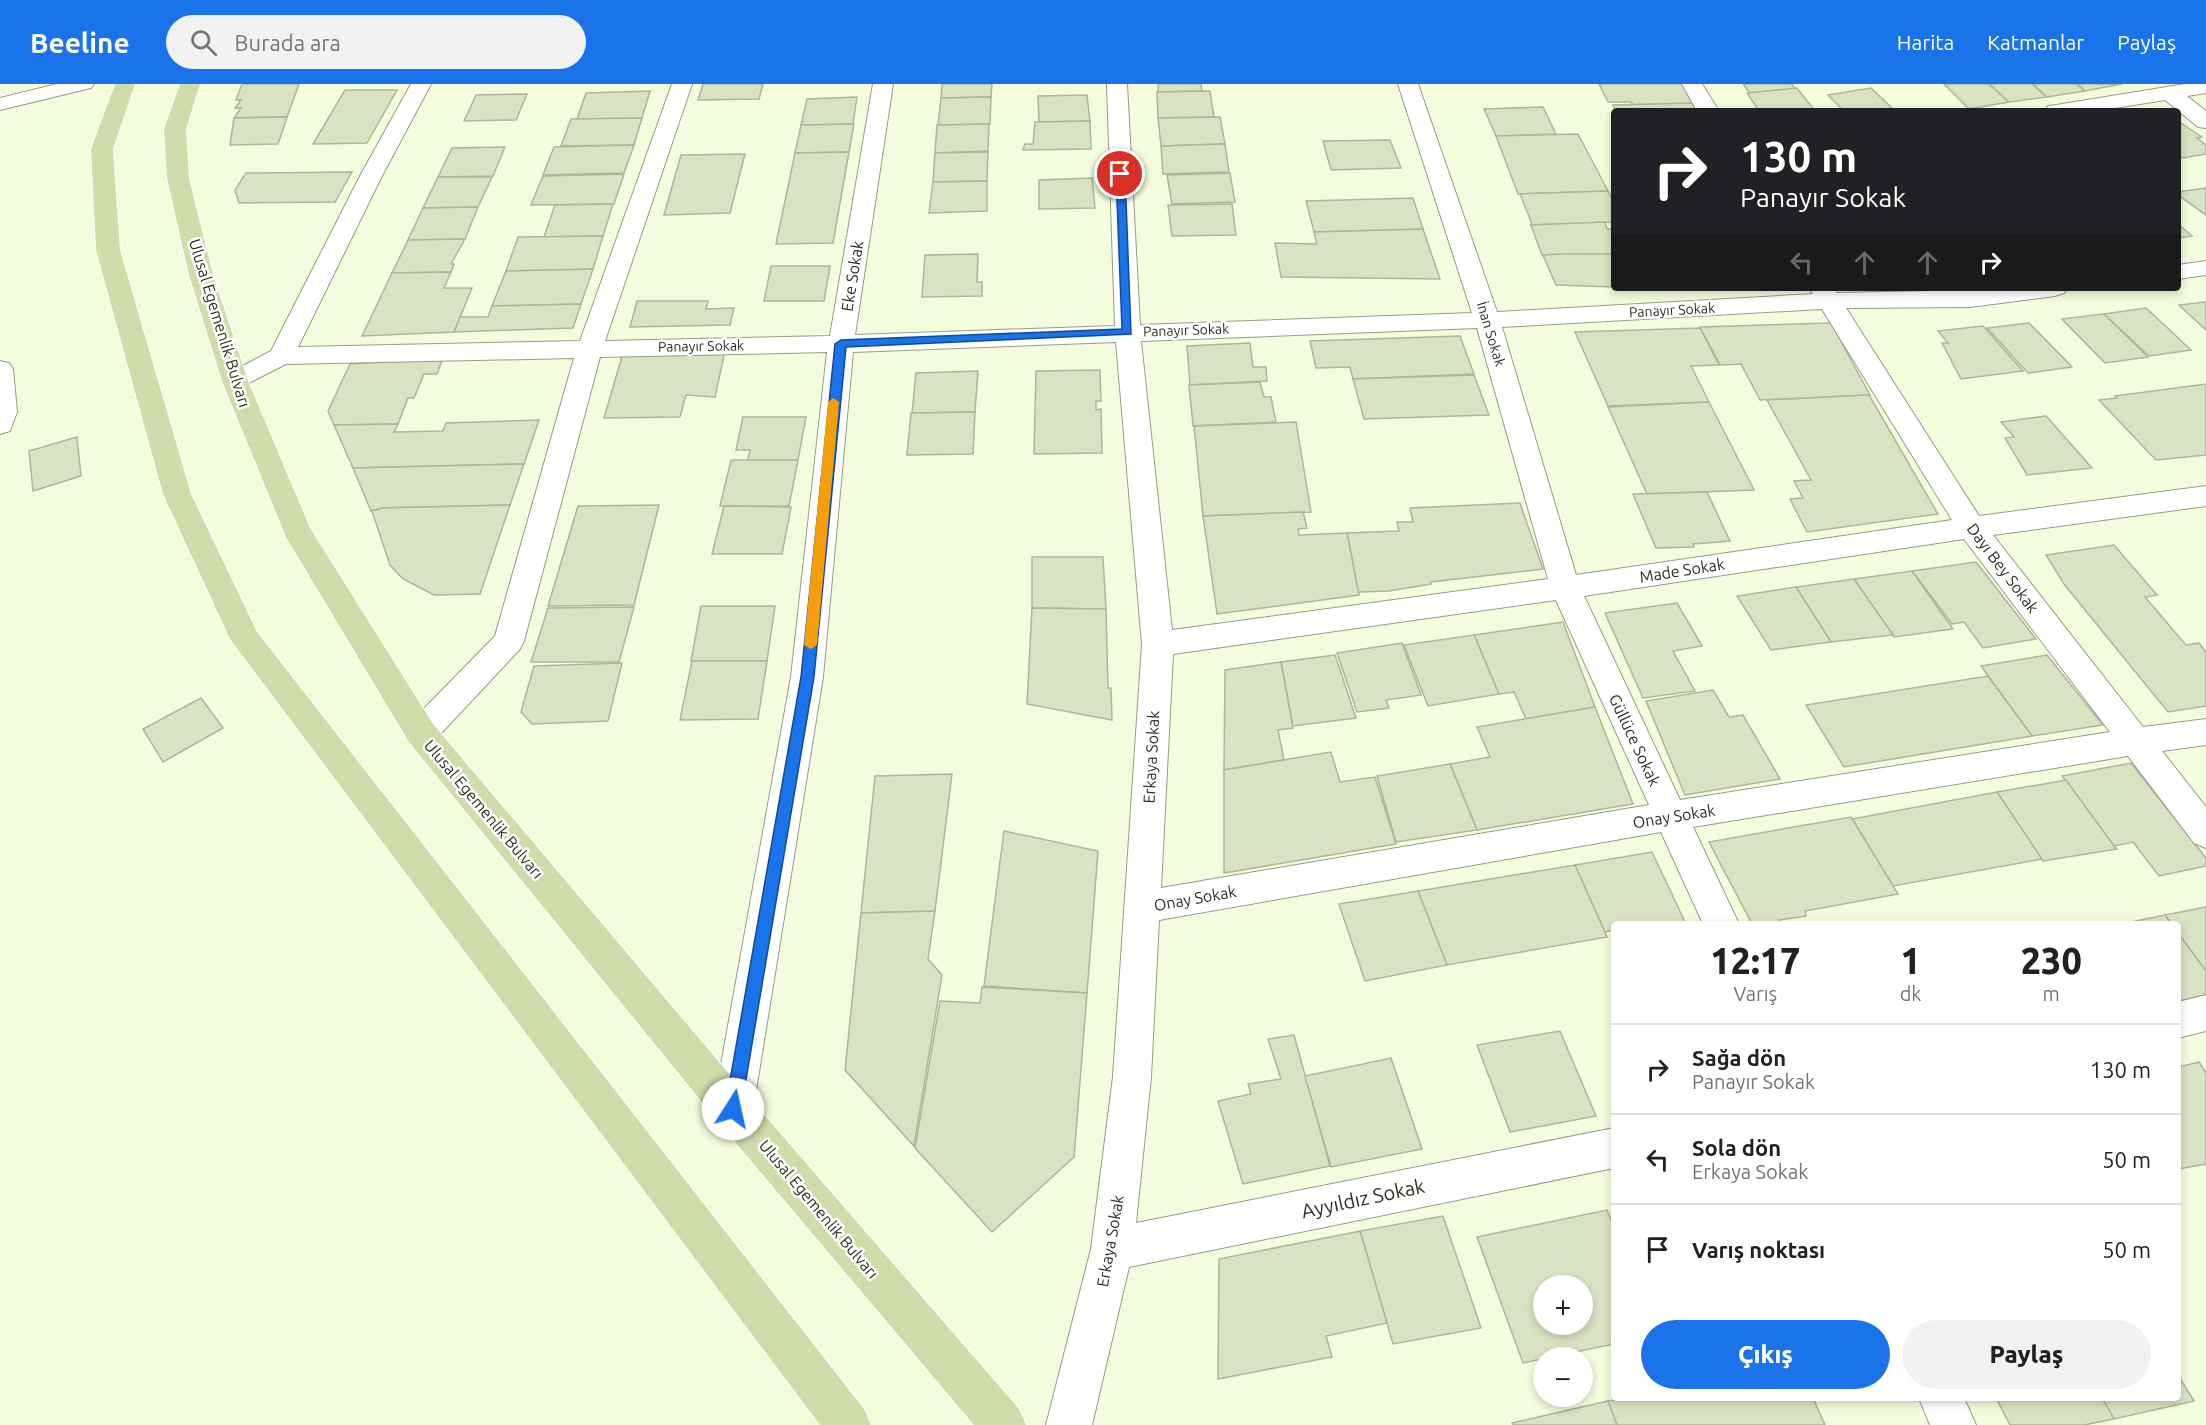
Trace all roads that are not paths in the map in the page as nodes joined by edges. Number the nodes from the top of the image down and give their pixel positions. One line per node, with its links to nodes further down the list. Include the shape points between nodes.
1 (84, 84): 12 (street)
2 (125, 84): 45 (main road, via 102,149 108,250 177,494 245,639)
3 (190, 84): 26 (main road, Ulusal Egemenlik Bulvarı, via 176,129 178,178 201,275)
4 (421, 84): 24 (street)
5 (682, 84): 23 (street)
6 (883, 84): 22 (street, Eke Sokak)
7 (1117, 84): 21 (street, Erkaya Sokak)
8 (1408, 84): 20 (street, İnan Sokak)
9 (1692, 84): 13 (street)
10 (2206, 87): 11 (street)
11 (2169, 93): 14 (street); 15 (street)
12 (0, 104)
13 (1706, 108)
14 (2075, 108)
15 (2206, 122)
16 (2206, 268): 17 (street)
17 (2181, 272)
18 (2032, 291): 19 (street, Panayır Sokak, via 1970,299)
19 (1825, 295): 20 (street, Panayır Sokak); 29 (street, Dayı Bey Sokak)
20 (1487, 320): 21 (street, Panayır Sokak); 30 (street, İnan Sokak)
21 (1128, 332): 22 (street, Panayır Sokak); 31 (street, Erkaya Sokak)
22 (841, 344): 23 (street, Panayır Sokak); 41 (street, Eke Sokak, via 807,677)
23 (590, 348): 24 (street, Panayır Sokak); 33 (street, via 509,641)
24 (281, 356): 26 (street)
25 (0, 369): 27 (street, via 4,412)
26 (235, 381): 33 (main road, Ulusal Egemenlik Bulvarı, via 296,530)
27 (0, 425)
28 (2206, 496): 29 (street, Made Sokak)
29 (1971, 527): 30 (street, Made Sokak); 34 (street, Dayı Bey Sokak)
30 (1565, 588): 31 (street, Made Sokak); 35 (street, Güllüce Sokak)
31 (1158, 644): 37 (street, Erkaya Sokak)
32 (2206, 732): 34 (street, Onay Sokak)
33 (421, 733): 41 (main road, Ulusal Egemenlik Bulvarı)
34 (2135, 741): 35 (street, Onay Sokak); 36 (street, Dayı Bey Sokak)
35 (1671, 816): 37 (street, Onay Sokak); 38 (street, Güllüce Sokak)
36 (2206, 833)
37 (1143, 907): 43 (street, Erkaya Sokak, via 1132,1077)
38 (1719, 921)
39 (2206, 1013): 40 (street)
40 (2181, 1019)
41 (733, 1109): 46 (main road, Ulusal Egemenlik Bulvarı)
42 (1611, 1149): 43 (street, Ayyıldız Sokak)
43 (1112, 1249): 47 (street, Erkaya Sokak)
44 (1942, 1401): 48 (street)
45 (848, 1425)
46 (1003, 1425)
47 (1069, 1425)
48 (1953, 1425)

